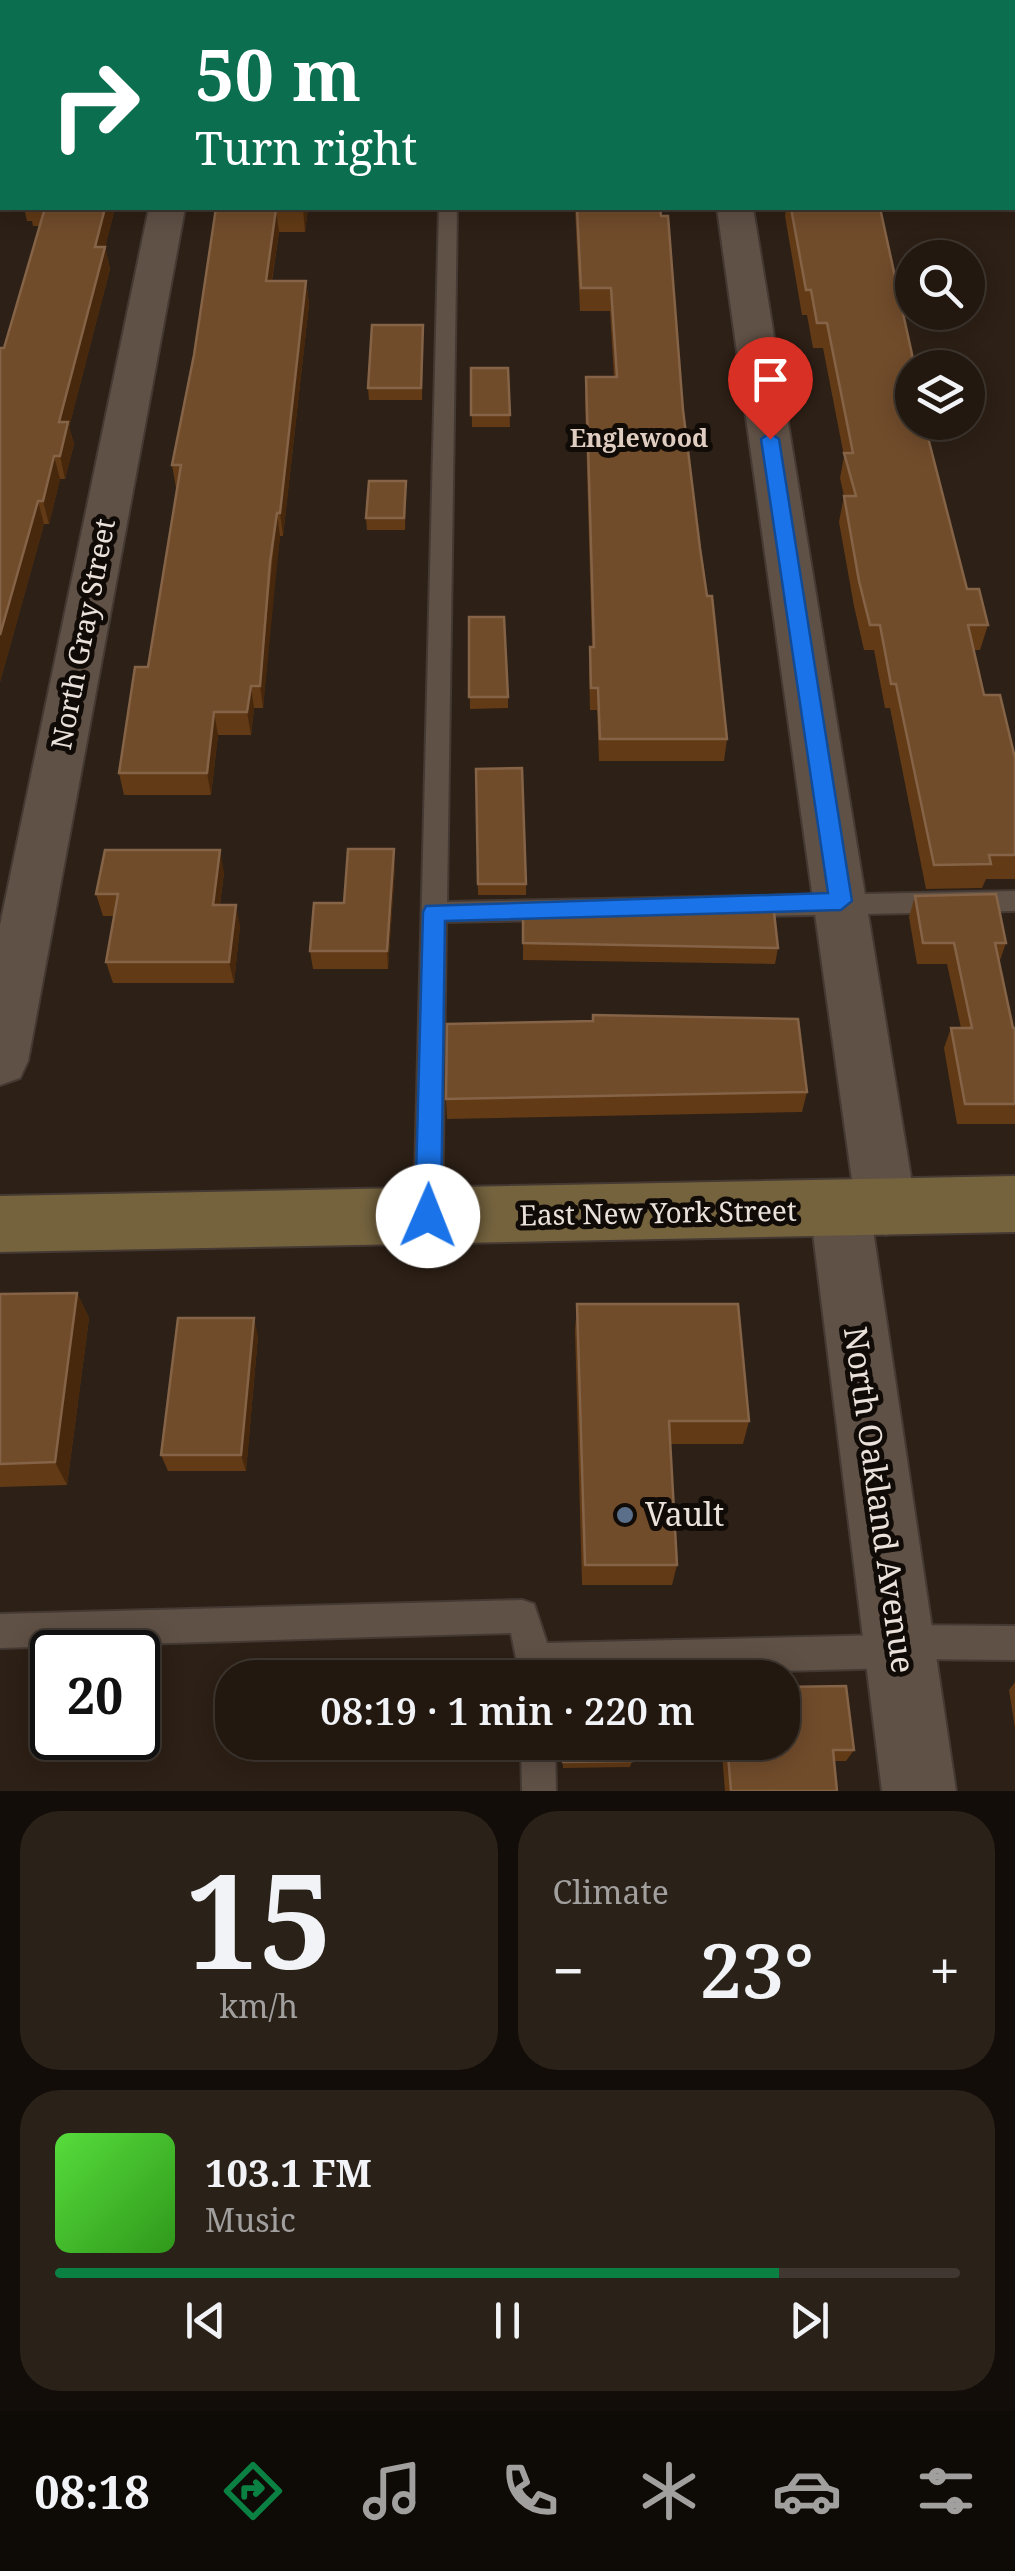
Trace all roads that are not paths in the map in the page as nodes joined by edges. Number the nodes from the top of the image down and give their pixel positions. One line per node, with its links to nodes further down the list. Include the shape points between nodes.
1 (167, 210): 7 (street, North Gray Street)
2 (448, 210): 6 (lane)
3 (735, 210): 4 (street, North Oakland Avenue)
4 (841, 901): 5 (lane); 6 (lane); 10 (street, North Oakland Avenue)
5 (1015, 901)
6 (434, 912): 11 (lane)
7 (14, 916): 8 (street, North Gray Street)
8 (0, 1061)
9 (1015, 1204): 10 (main road, East New York Street)
10 (863, 1209): 11 (main road, East New York Street); 15 (street, North Oakland Avenue)
11 (428, 1216): 12 (main road, East New York Street)
12 (0, 1224)
13 (0, 1631): 16 (lane, via 522,1616)
14 (1015, 1643): 15 (lane)
15 (899, 1647): 17 (lane); 20 (street, North Oakland Avenue)
16 (534, 1660)
17 (684, 1660)
18 (538, 1760): 19 (lane)
19 (539, 1791)
20 (919, 1791)

